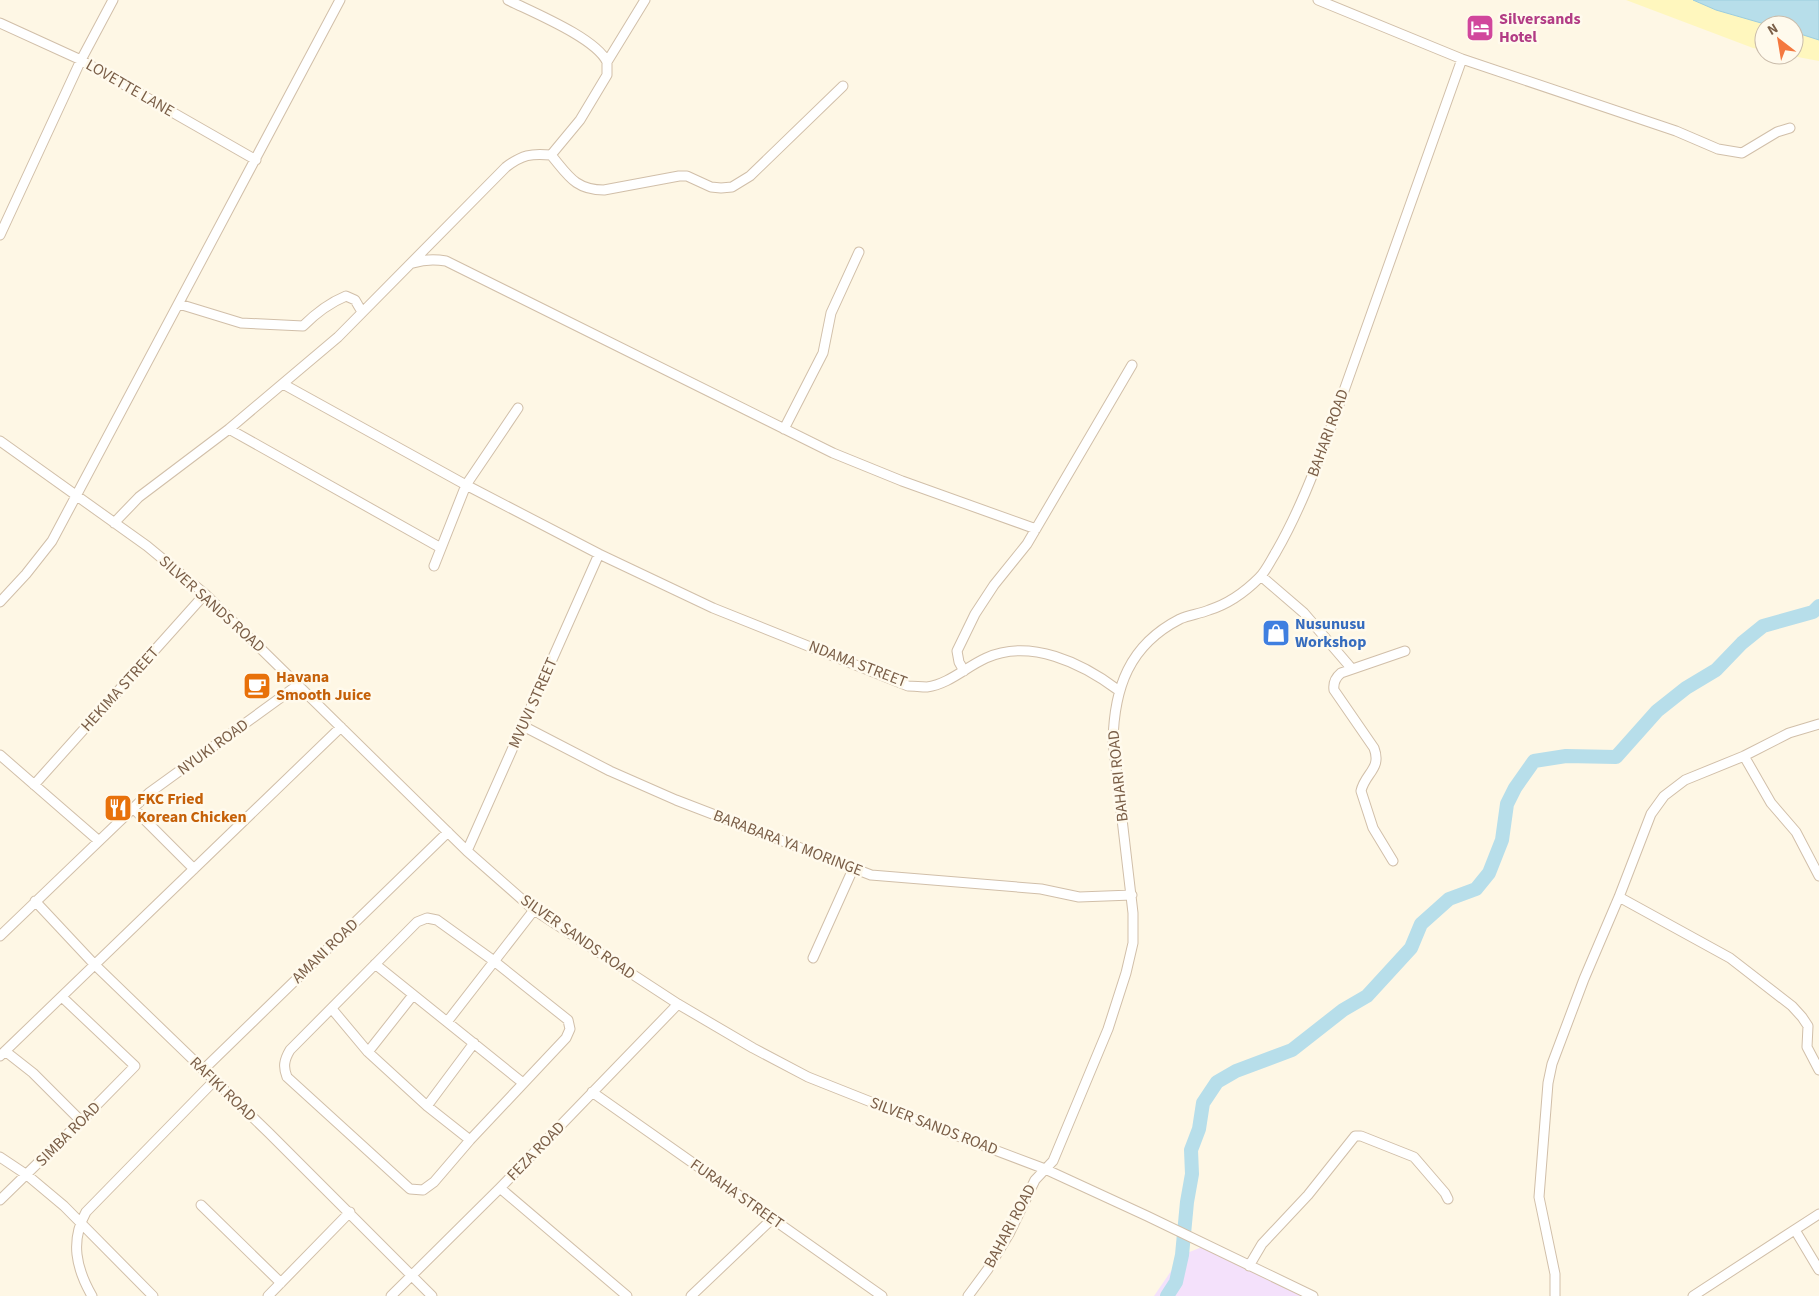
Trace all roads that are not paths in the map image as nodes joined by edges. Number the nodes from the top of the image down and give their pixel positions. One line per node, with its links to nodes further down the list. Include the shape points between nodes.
1 (113, 0): 8 (street)
2 (340, 0): 13 (street)
3 (508, 0): 9 (street, via 577,35 600,51)
4 (645, 0): 9 (street)
5 (1318, 0): 7 (street)
6 (0, 23): 8 (street, LOVETTE LANE)
7 (1462, 59): 11 (street, via 1732,152 1742,153); 32 (street, BAHARI ROAD, via 1317,465 1289,530)
8 (81, 60): 13 (street, LOVETTE LANE); 14 (street)
9 (607, 62): 12 (street, via 607,75 580,120)
10 (843, 86): 12 (street, via 750,176 732,187 711,187 695,178 679,176 593,190 573,182)
11 (1790, 128)
12 (551, 155): 16 (street, via 519,158 506,167)
13 (256, 160): 17 (street)
14 (0, 235)
15 (858, 252): 23 (street, via 831,313 823,353)
16 (410, 265): 18 (street); 23 (street, via 421,260 446,261)
17 (179, 304): 18 (street, via 241,323 279,326 303,326 313,315 346,296 355,300); 26 (street)
18 (362, 312): 20 (street)
19 (1132, 365): 28 (street)
20 (283, 384): 22 (street); 25 (street, NDAMA STREET)
21 (518, 408): 25 (street)
22 (229, 429): 27 (street, via 138,497); 29 (street)
23 (784, 429): 28 (street, via 902,481)
24 (0, 441): 26 (street, SILVER SANDS ROAD)
25 (466, 485): 29 (street); 30 (street, NDAMA STREET)
26 (76, 496): 27 (street, SILVER SANDS ROAD); 34 (street, via 52,541)
27 (114, 523): 33 (street, SILVER SANDS ROAD)
28 (1036, 529): 37 (street, via 994,584 961,642 957,651)
29 (441, 548): 31 (street)
30 (599, 554): 37 (street, NDAMA STREET, via 713,608 908,686 927,687); 41 (street, MVUVI STREET)
31 (434, 566)
32 (1261, 576): 36 (street, via 1304,613); 39 (street, BAHARI ROAD, via 1237,597 1211,610 1181,619 1146,642)
33 (205, 594): 38 (street, SILVER SANDS ROAD); 45 (street, HEKIMA STREET)
34 (0, 602)
35 (1405, 651): 36 (street)
36 (1352, 669): 50 (street, via 1338,676 1334,690 1374,748 1374,768 1361,791 1373,828)
37 (964, 671): 39 (street, NDAMA STREET, via 987,658 1013,651 1039,651 1092,673)
38 (298, 685): 42 (street, SILVER SANDS ROAD); 46 (street, NYUKI ROAD)
39 (1118, 690): 54 (street, BAHARI ROAD, via 1112,742)
40 (1819, 724): 44 (street, via 1789,733)
41 (522, 726): 49 (street, MVUVI STREET); 51 (street, BARABARA YA MORINGE, via 668,797)
42 (341, 727): 47 (street, SILVER SANDS ROAD); 52 (street)
43 (0, 755): 45 (street)
44 (1744, 756): 53 (street, via 1771,803 1796,832); 55 (street, via 1685,780 1664,796 1651,814)
45 (34, 784): 48 (street)
46 (133, 808): 48 (street, NYUKI ROAD); 52 (street)
47 (448, 832): 49 (street, SILVER SANDS ROAD); 71 (street, AMANI ROAD)
48 (100, 841): 56 (street, NYUKI ROAD)
49 (467, 851): 57 (street, SILVER SANDS ROAD)
50 (1393, 861)
51 (853, 868): 54 (street, BARABARA YA MORINGE, via 871,875 1041,889 1079,897); 59 (street)
52 (194, 869): 61 (street)
53 (1819, 876)
54 (1132, 895): 80 (street, BAHARI ROAD, via 1133,943 1126,973 1108,1029 1076,1108 1053,1161)
55 (1619, 897): 72 (street, via 1730,958 1792,1006 1808,1026 1807,1047); 105 (street, via 1584,979 1548,1083 1539,1197 1555,1274)
56 (35, 901): 58 (street, NYUKI ROAD); 61 (street, RAFIKI ROAD)
57 (534, 910): 60 (street); 65 (street, SILVER SANDS ROAD)
58 (0, 936)
59 (813, 958)
60 (494, 961): 62 (street, via 438,920 427,918 417,922); 67 (street); 74 (street, via 568,1020 569,1034)
61 (94, 964): 64 (street); 71 (street, RAFIKI ROAD)
62 (376, 964): 63 (street); 66 (street)
63 (413, 995): 67 (street); 69 (street)
64 (62, 997): 70 (street); 77 (street, SIMBA ROAD, via 135,1066)
65 (678, 1004): 75 (street, FEZA ROAD); 80 (street, SILVER SANDS ROAD, via 808,1077)
66 (332, 1009): 69 (street); 78 (street, via 290,1050 284,1064 287,1078 410,1189 429,1187)
67 (447, 1022): 68 (street)
68 (474, 1043): 74 (street); 76 (street)
69 (368, 1052): 76 (street)
70 (3, 1053): 77 (street, via 33,1073)
71 (202, 1070): 73 (street, RAFIKI ROAD)
72 (1819, 1070)
73 (214, 1081): 86 (street, RAFIKI ROAD); 89 (street, via 86,1212)
74 (523, 1083): 78 (street)
75 (592, 1092): 82 (street, FEZA ROAD); 88 (street, FURAHA STREET)
76 (427, 1106): 78 (street)
77 (81, 1121): 81 (street, SIMBA ROAD)
78 (470, 1140)
79 (0, 1157): 81 (street)
80 (1045, 1169): 91 (street, SILVER SANDS ROAD); 103 (street, BAHARI ROAD, via 1035,1180 997,1256)
81 (27, 1175): 84 (street, SIMBA ROAD); 89 (street)
82 (500, 1188): 93 (street, FEZA ROAD); 100 (street)
83 (1448, 1199): 91 (street, via 1414,1157 1355,1136 1308,1195 1262,1244)
84 (0, 1200)
85 (201, 1205): 94 (street)
86 (350, 1212): 93 (street, RAFIKI ROAD); 94 (street)
87 (1819, 1214): 90 (street)
88 (772, 1219): 101 (street); 102 (street, FURAHA STREET)
89 (80, 1223): 95 (street, via 76,1252 82,1279); 96 (street)
90 (1795, 1230): 92 (street); 106 (street)
91 (1249, 1266): 104 (street, SILVER SANDS ROAD)
92 (1819, 1270)
93 (412, 1276): 98 (street, FEZA ROAD); 99 (street, RAFIKI ROAD)
94 (281, 1283): 97 (street)
95 (92, 1296)
96 (153, 1296)
97 (268, 1296)
98 (391, 1296)
99 (432, 1296)
100 (627, 1296)
101 (691, 1296)
102 (882, 1296)
103 (968, 1296)
104 (1313, 1296)
105 (1555, 1296)
106 (1693, 1296)

